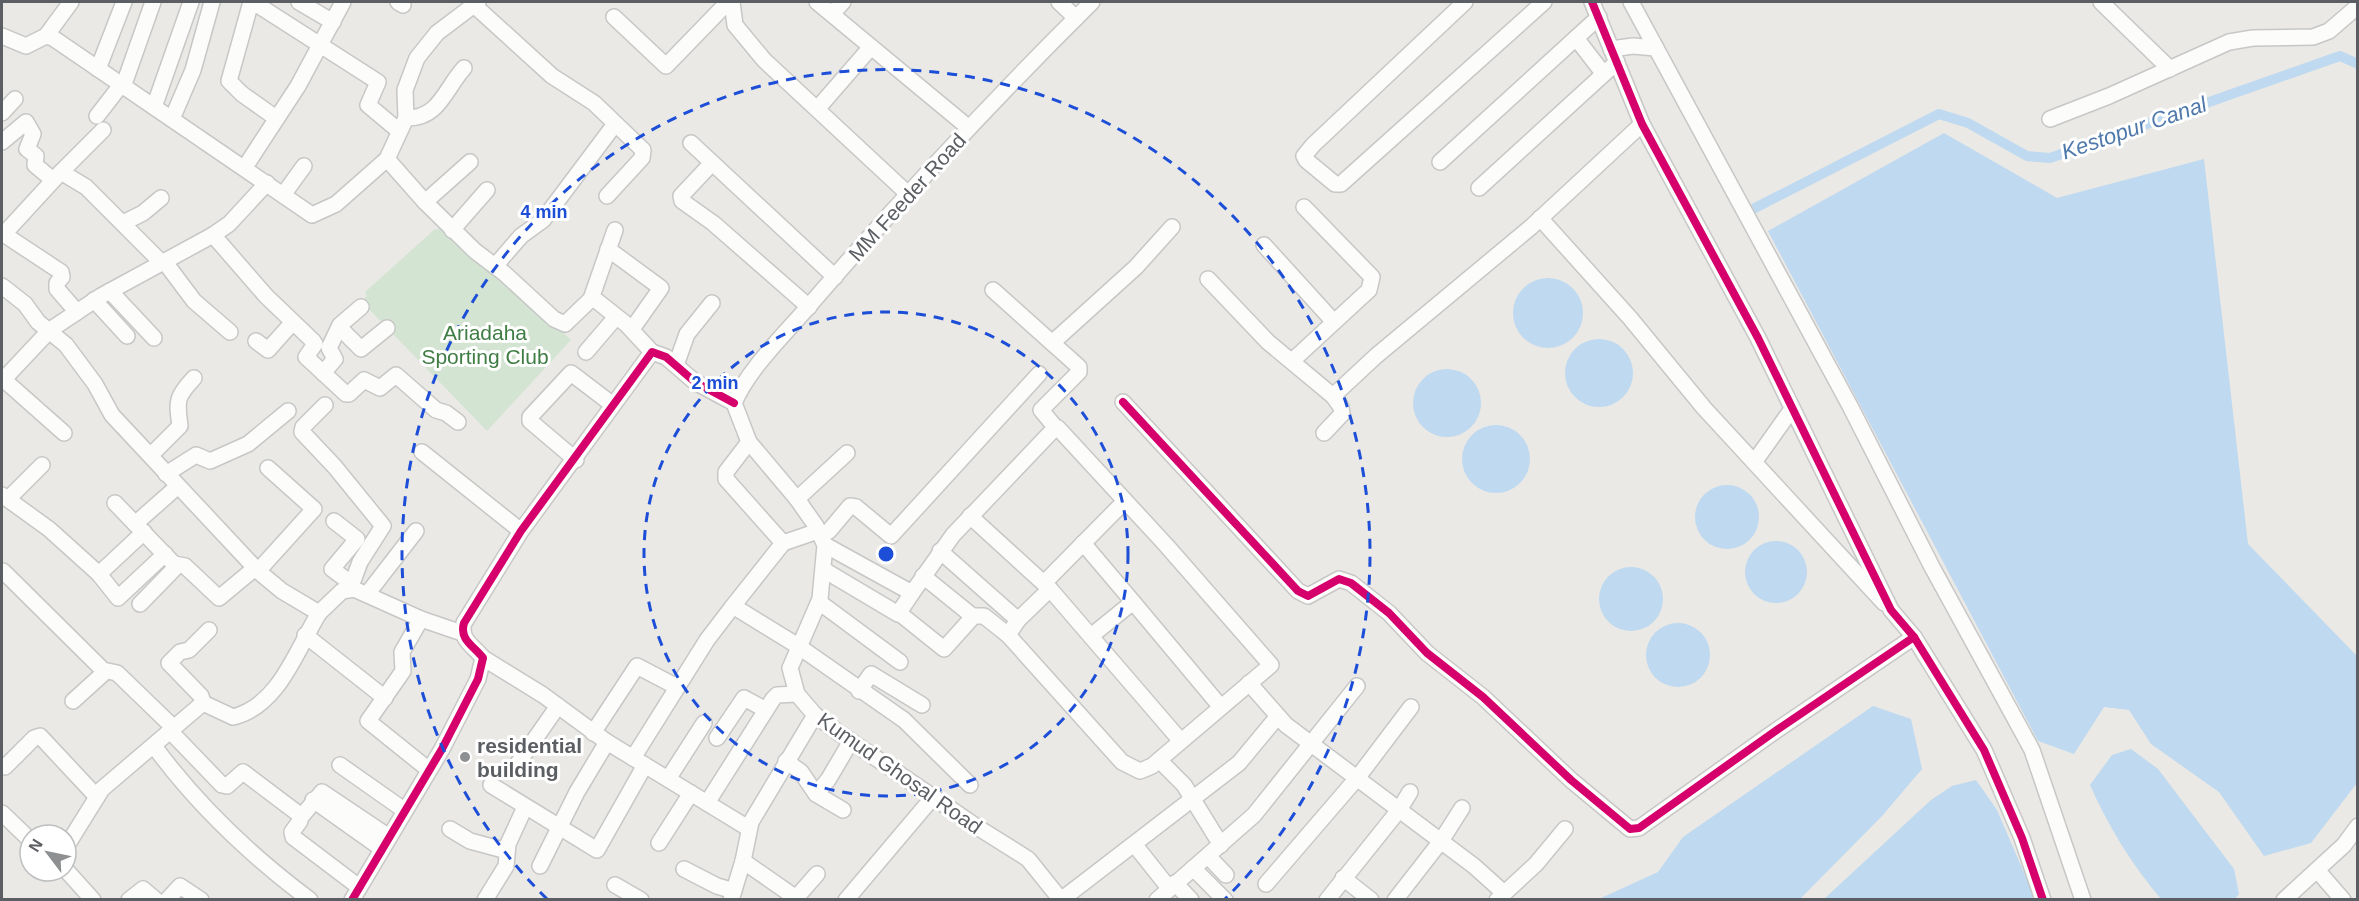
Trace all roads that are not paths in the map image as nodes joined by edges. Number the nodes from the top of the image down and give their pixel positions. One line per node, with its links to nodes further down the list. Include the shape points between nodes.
1 (71, 2): 27 (street)
2 (153, 2): 37 (street)
3 (191, 2): 39 (street)
4 (212, 2): 44 (street, via 193,70)
5 (299, 2): 25 (street)
6 (343, 2): 25 (street)
7 (730, 2): 22 (street, via 666,66); 40 (street, via 735,25 764,60)
8 (817, 2): 21 (street)
9 (843, 2): 21 (street)
10 (1059, 2): 24 (street)
11 (1092, 2): 24 (street, MM Feeder Road)
12 (1465, 2): 13 (street, via 1320,137 1304,156 1306,160 1335,184 1341,184)
13 (1544, 2)
14 (1592, 2): 23 (street)
15 (1631, 2): 31 (street)
16 (2101, 2): 35 (street)
17 (121, 3): 34 (street)
18 (259, 3): 29 (street); 43 (street, via 229,81)
19 (477, 4): 46 (street, via 437,33 417,58 405,90); 47 (street, via 552,76 594,103)
20 (2358, 6): 35 (street, via 2329,31 2313,37 2229,42)
21 (832, 14): 30 (street)
22 (614, 17)
23 (1599, 17): 28 (street); 32 (street)
24 (1076, 18): 49 (street, MM Feeder Road)
25 (333, 22): 29 (street)
26 (2, 36): 27 (street, via 26,46)
27 (46, 36): 34 (street)
28 (1576, 38): 36 (street); 55 (street)
29 (321, 46): 43 (street); 46 (street, via 378,82 368,105)
30 (871, 47): 40 (street); 49 (street)
31 (1656, 48): 32 (street, via 1633,45); 271 (street, via 2032,750)
32 (1614, 55): 36 (street); 48 (street)
33 (464, 68): 46 (street, via 438,105)
34 (98, 69): 37 (street)
35 (2170, 69): 45 (street)
36 (1603, 74): 61 (street)
37 (122, 86): 39 (street); 42 (street)
38 (15, 99): 41 (street)
39 (154, 107): 44 (street)
40 (818, 108): 63 (street)
41 (2, 113)
42 (97, 116)
43 (276, 118): 58 (street)
44 (172, 119): 58 (street)
45 (2050, 119)
46 (403, 124): 53 (street)
47 (615, 124): 65 (street, via 644,154); 79 (street, via 540,223 521,236)
48 (1642, 124): 69 (street); 116 (street)
49 (969, 128): 63 (street, MM Feeder Road)
50 (103, 130): 59 (street)
51 (2, 142): 59 (street, via 26,122 33,134 27,149 36,156 35,165)
52 (691, 143): 56 (street)
53 (387, 159): 64 (street, via 341,200 315,214 308,214); 67 (street)
54 (470, 162): 67 (street)
55 (1440, 162)
56 (712, 163): 80 (street); 89 (street, via 681,196 682,201)
57 (304, 166): 64 (street)
58 (245, 167): 60 (street)
59 (57, 176): 70 (street, via 86,187); 74 (street)
60 (267, 183): 64 (street); 75 (street, via 229,224)
61 (1479, 188)
62 (487, 190): 72 (street)
63 (908, 193): 80 (street, MM Feeder Road)
64 (283, 195)
65 (607, 196)
66 (161, 198): 70 (street)
67 (425, 202): 72 (street)
68 (1304, 207): 93 (street, via 1372,277 1369,290)
69 (1540, 218): 111 (street); 127 (street, via 1704,408)
70 (123, 223): 78 (street)
71 (1172, 227): 102 (street, via 1136,267)
72 (452, 230): 79 (street)
73 (615, 230): 77 (street)
74 (3, 233): 90 (street, via 61,272 57,289)
75 (213, 235): 78 (street); 92 (street)
76 (1264, 245): 93 (street)
77 (608, 249): 85 (street); 96 (street, via 661,288)
78 (162, 261): 84 (street); 98 (street, via 194,302)
79 (495, 266): 85 (street, via 562,325)
80 (835, 277): 89 (street, MM Feeder Road)
81 (1208, 279): 105 (street, via 1268,342)
82 (2, 286): 97 (street)
83 (993, 290): 102 (street)
84 (110, 291): 86 (street); 100 (street)
85 (591, 299): 91 (street)
86 (94, 300): 90 (street); 99 (street)
87 (712, 303): 106 (street, via 687,334)
88 (361, 307): 94 (street)
89 (809, 307): 113 (street, MM Feeder Road, via 745,383)
90 (77, 312): 97 (street)
91 (616, 317): 96 (street); 103 (street)
92 (294, 322): 101 (street, via 268,350); 107 (street, via 315,343 306,357)
93 (1334, 322): 105 (street)
94 (339, 327): 95 (street, via 361,349); 107 (street, via 329,348 335,359)
95 (387, 328)
96 (632, 329): 104 (street)
97 (50, 330): 109 (street); 125 (street, via 92,379 112,415)
98 (230, 332)
99 (127, 336)
100 (154, 338)
101 (256, 341)
102 (1052, 343): 119 (street, via 1079,369 1041,410)
103 (586, 352)
104 (652, 352): 106 (street); 115 (street)
105 (1292, 361): 111 (street)
106 (676, 365): 113 (street, via 695,382)
107 (323, 373): 118 (street, via 348,395 364,380 380,388 396,375 436,410 446,412)
108 (1039, 374): 141 (street, via 891,536 852,506)
109 (3, 377): 120 (street)
110 (194, 378): 125 (street, via 178,398 180,426)
111 (1333, 396): 121 (street, via 1342,414)
112 (1123, 402): 171 (street, via 1298,591 1308,596 1339,579 1351,583 1389,613 1440,666 1483,697 1570,780 1630,829 1639,828)
113 (734, 403): 122 (street)
114 (325, 405): 152 (street, via 302,432 383,524 360,562)
115 (614, 405): 126 (street); 126 (street, via 571,373 530,417)
116 (1792, 409): 127 (street); 160 (street)
117 (288, 411): 130 (street, via 248,444 210,461 196,455)
118 (458, 422)
119 (1056, 428): 134 (street); 136 (street)
120 (64, 433)
121 (1324, 433)
122 (749, 442): 133 (street); 142 (street, via 726,472 726,479)
123 (422, 452): 140 (street)
124 (847, 453): 133 (street)
125 (151, 455): 130 (street)
126 (576, 460): 140 (street)
127 (1755, 461): 160 (street)
128 (42, 465): 132 (street)
129 (268, 468): 147 (street, via 314,509)
130 (166, 474): 131 (street)
131 (177, 486): 138 (street); 147 (street)
132 (4, 497): 150 (street, via 49,529)
133 (797, 499): 141 (street)
134 (1125, 501): 143 (street); 176 (street, via 1270,662 1270,667)
135 (115, 503): 138 (street)
136 (970, 516): 144 (street); 153 (street)
137 (334, 521): 152 (street, via 357,539 332,569)
138 (139, 528): 145 (street); 150 (street)
139 (416, 531): 154 (street)
140 (521, 531): 167 (street, via 464,623)
141 (823, 540): 142 (street, via 818,531); 148 (street, Kumud Ghosal Road); 155 (street)
142 (783, 543): 159 (street)
143 (1083, 543): 153 (street); 157 (street)
144 (940, 551): 151 (street); 165 (street)
145 (165, 554): 146 (street); 150 (street, via 120,597 111,592)
146 (178, 565): 147 (street, via 185,566 219,598); 158 (street)
147 (256, 569): 161 (street, via 282,591)
148 (824, 570): 156 (street, Kumud Ghosal Road); 162 (street)
149 (3, 571): 175 (street)
150 (99, 574)
151 (923, 576): 155 (street); 163 (street)
152 (351, 586): 154 (street); 161 (street)
153 (1047, 586): 165 (street); 170 (street)
154 (368, 593): 164 (street)
155 (912, 593): 162 (street)
156 (819, 602): 172 (street, Kumud Ghosal Road); 174 (street)
157 (1132, 602): 170 (street); 186 (street)
158 (140, 604)
159 (733, 606): 172 (street); 178 (street)
160 (1891, 610): 171 (street)
161 (319, 613): 168 (street)
162 (899, 613): 163 (street, via 944,649)
163 (971, 616): 169 (street, via 984,616)
164 (421, 619): 167 (street); 181 (street, via 401,656 403,671)
165 (1018, 620): 169 (street)
166 (209, 630): 183 (street, via 169,663 201,696)
167 (462, 633): 173 (street)
168 (305, 635): 181 (street); 183 (street, via 292,666 261,702 244,715 233,717)
169 (1008, 635): 200 (street, via 1122,762 1140,771)
170 (1091, 636): 195 (street)
171 (1914, 638): 270 (street, via 1984,750 2022,838)
172 (798, 646): 179 (street); 180 (street, Kumud Ghosal Road, via 790,668)
173 (483, 658): 185 (street); 206 (street, via 478,679)
174 (900, 662)
175 (105, 672): 182 (street); 192 (street, via 117,673)
176 (1249, 683): 186 (street); 190 (street)
177 (1357, 686): 198 (street)
178 (677, 687): 193 (street, via 637,666); 201 (street)
179 (860, 691): 184 (street, via 871,674); 210 (street, via 904,720)
180 (797, 694): 188 (street, via 775,696); 189 (street, Kumud Ghosal Road)
181 (384, 698): 206 (street, via 369,723)
182 (73, 701)
183 (203, 703): 192 (street)
184 (922, 705)
185 (558, 706): 193 (street); 204 (street)
186 (1220, 706): 195 (street)
187 (1412, 707): 207 (street)
188 (766, 710): 194 (street, via 744,698); 217 (street)
189 (815, 715): 196 (street, Kumud Ghosal Road); 202 (street)
190 (1278, 716): 198 (street); 216 (street, via 1239,763)
191 (704, 723): 208 (street)
192 (172, 730): 199 (street); 224 (street, via 222,785 227,786 243,772)
193 (593, 733): 197 (street)
194 (717, 738)
195 (1180, 740): 200 (street)
196 (851, 741): 213 (street); 214 (street, Kumud Ghosal Road)
197 (607, 742): 201 (street); 226 (street)
198 (1312, 745): 207 (street); 236 (street, via 1254,815)
199 (154, 746): 215 (street, via 102,789); 259 (street, via 184,786 228,833)
200 (1159, 760): 216 (street)
201 (639, 761): 208 (street); 226 (street, via 597,850)
202 (786, 761): 213 (street, via 801,772); 229 (street)
203 (340, 765): 220 (street)
204 (516, 766)
205 (3, 769): 215 (street, via 40,736)
206 (429, 770): 220 (street)
207 (1358, 777): 222 (street); 248 (street)
208 (668, 779): 212 (street)
209 (491, 785): 218 (street)
210 (970, 785)
211 (1410, 792): 222 (street)
212 (691, 793): 217 (street); 234 (street)
213 (816, 794): 221 (street)
214 (934, 796): 262 (street); 263 (street, Kumud Ghosal Road, via 1028,859)
215 (98, 797): 228 (street)
216 (1191, 797): 235 (street); 236 (street)
217 (707, 803): 229 (street)
218 (525, 807): 226 (street); 237 (street)
219 (1462, 808): 232 (street)
220 (404, 810): 233 (street)
221 (843, 810)
222 (1400, 810): 232 (street); 246 (street)
223 (2, 813): 227 (street)
224 (301, 817): 233 (street, via 319,793 324,794); 251 (street, via 293,837)
225 (2358, 826): 243 (street)
226 (560, 827): 240 (street)
227 (18, 828)
228 (78, 828)
229 (748, 828): 239 (street)
230 (450, 829): 237 (street, via 470,841)
231 (1565, 829): 253 (street, via 1536,864)
232 (1441, 841): 253 (street); 269 (street)
233 (385, 843): 251 (street)
234 (659, 843)
235 (1134, 844): 250 (street); 263 (street)
236 (1221, 845): 238 (street)
237 (507, 851): 260 (street, via 506,866)
238 (1208, 856): 241 (street); 245 (street)
239 (743, 861): 244 (street, via 796,898); 252 (street)
240 (540, 866)
241 (1193, 868): 250 (street); 266 (street)
242 (684, 869): 252 (street)
243 (2317, 870): 272 (street); 273 (street)
244 (817, 874)
245 (1226, 875)
246 (1343, 878): 267 (street); 268 (street)
247 (78, 883): 254 (street)
248 (1266, 884)
249 (615, 885): 261 (street)
250 (1172, 886): 264 (street); 265 (street)
251 (355, 893)
252 (732, 895)
253 (1500, 896)
254 (93, 900)
255 (129, 900): 256 (street, via 143,888)
256 (156, 900)
257 (167, 900): 258 (street, via 180,885)
258 (201, 900)
259 (310, 900)
260 (485, 900)
261 (641, 900)
262 (846, 900)
263 (1061, 900)
264 (1157, 900)
265 (1191, 900)
266 (1225, 900)
267 (1327, 900)
268 (1371, 900)
269 (1395, 900)
270 (2043, 900)
271 (2083, 900)
272 (2284, 900)
273 (2343, 900)

